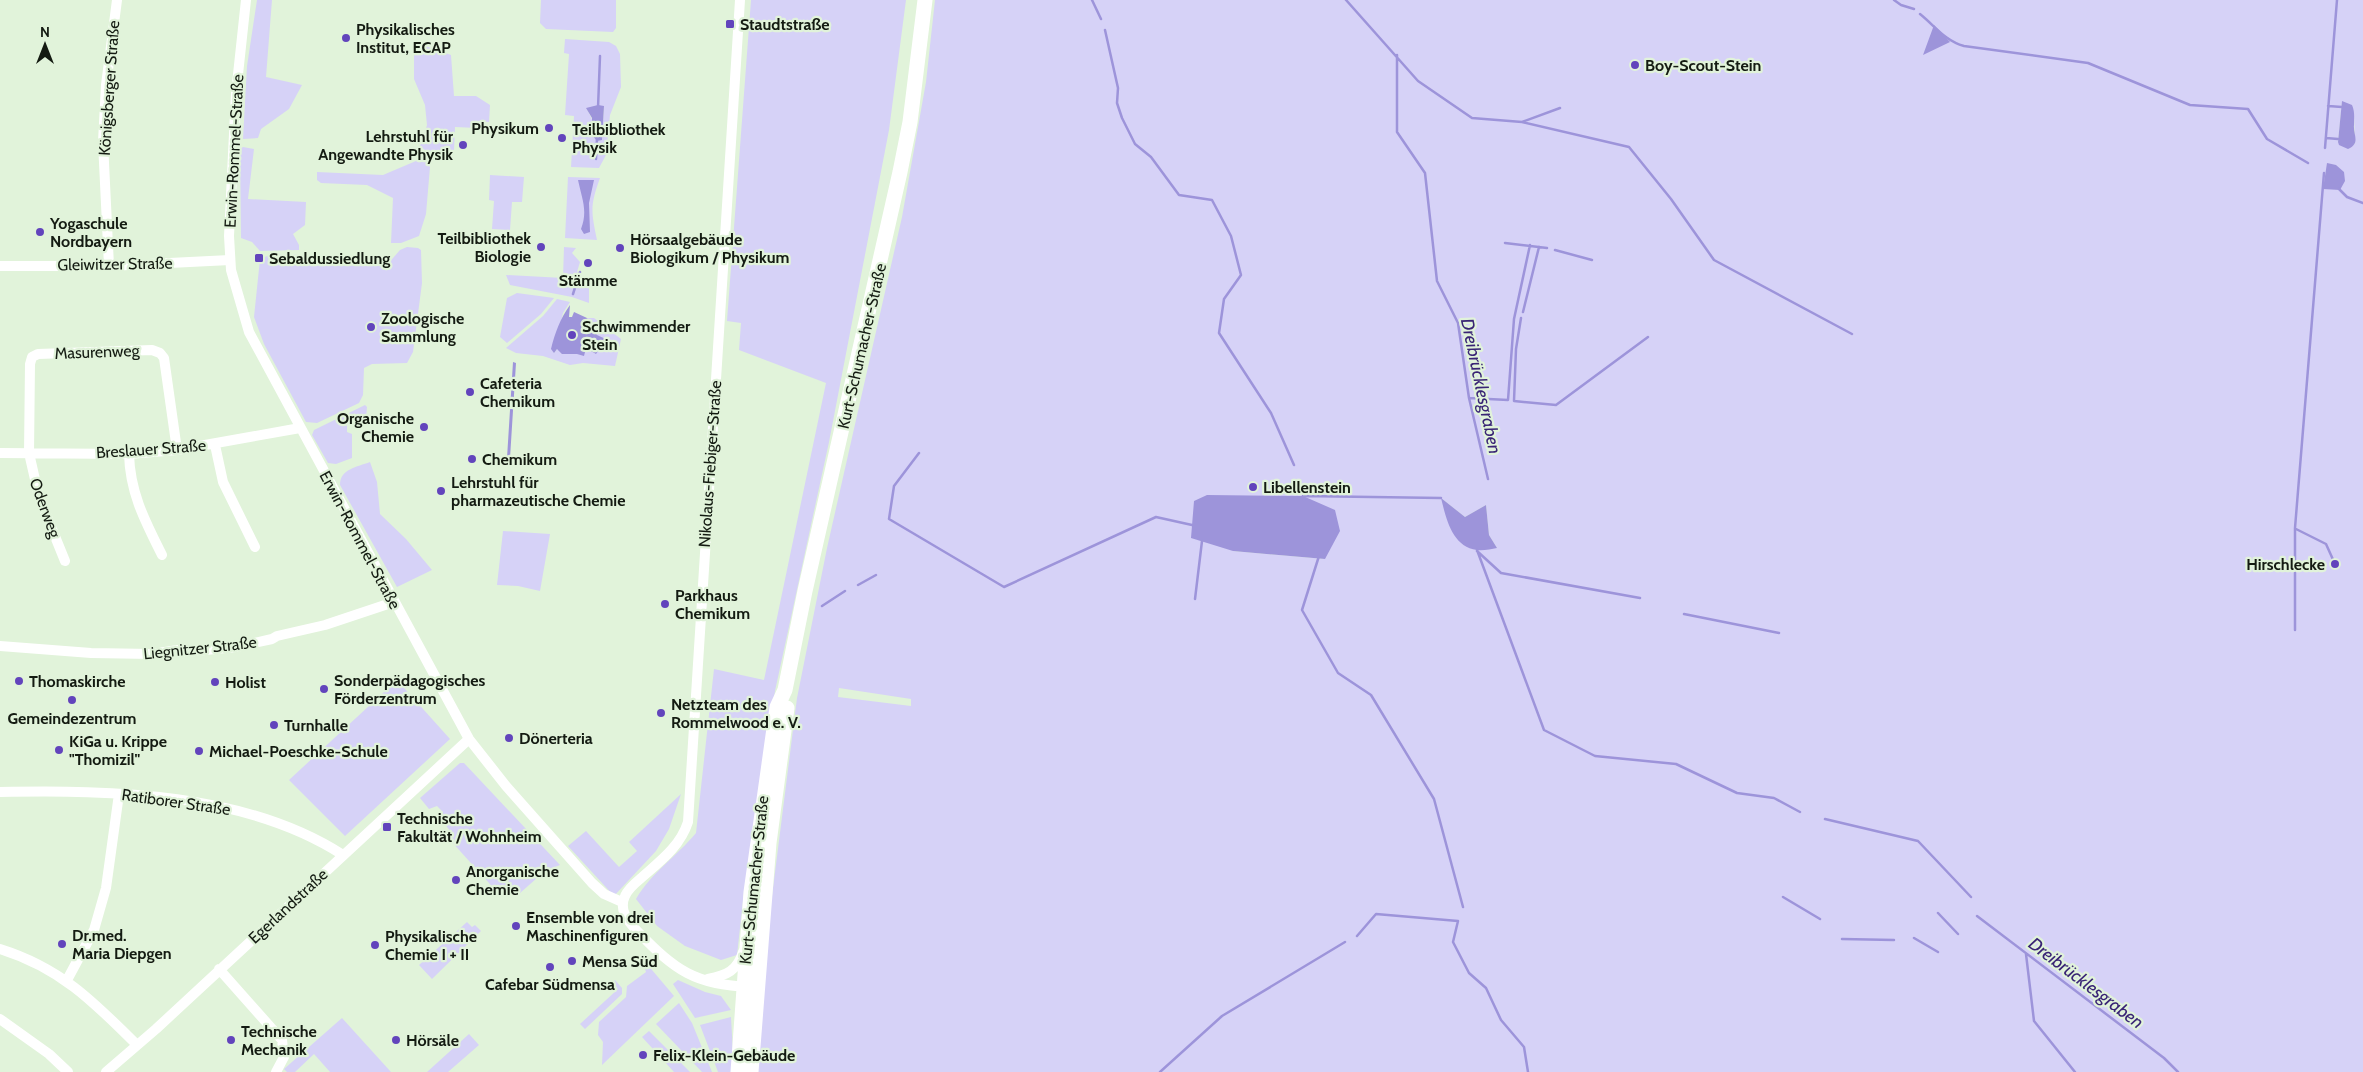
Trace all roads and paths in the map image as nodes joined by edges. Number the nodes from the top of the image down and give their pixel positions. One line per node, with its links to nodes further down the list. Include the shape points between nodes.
1 (116, 0): 7 (street, Königsberger Straße, via 103,142)
2 (246, 0): 5 (street, Erwin-Rommel-Straße, via 236,93)
3 (740, 0): 24 (street, Nikolaus-Fiebiger-Straße, via 688,822 683,837 630,889)
4 (925, 0): 19 (main road, Kurt-Schumacher-Straße, via 910,122 900,172)
5 (230, 260): 7 (street, Gleiwitzer Straße); 8 (street, Erwin-Rommel-Straße, via 234,285 249,332)
6 (0, 266): 7 (street, Gleiwitzer Straße)
7 (109, 266)
8 (300, 428): 9 (street, Breslauer Straße); 17 (street, Erwin-Rommel-Straße)
9 (215, 445): 10 (street, Breslauer Straße); 14 (street, via 223,482)
10 (177, 450): 12 (street, Masurenweg, via 164,358 152,350 38,354 32,357); 13 (street, Breslauer Straße)
11 (0, 453): 12 (street, Breslauer Straße)
12 (29, 454): 13 (street, Breslauer Straße); 16 (street, Oderweg, via 39,497)
13 (128, 454): 15 (street, via 134,493)
14 (256, 547)
15 (162, 555)
16 (65, 561)
17 (394, 602): 18 (street, Liegnitzer Straße, via 272,639 212,650 119,654); 20 (street, Erwin-Rommel-Straße)
18 (0, 646)
19 (785, 690): 25 (main road, Kurt-Schumacher-Straße, via 777,706 765,781); 30 (main road, Kurt-Schumacher-Straße, via 788,704)
20 (469, 739): 23 (street, Egerlandstraße); 24 (street, Erwin-Rommel-Straße, via 592,883 604,894)
21 (0, 792): 22 (street, Ratiborer Straße)
22 (119, 794): 23 (street, Ratiborer Straße, via 179,800 251,814 310,835); 28 (street, via 106,888 94,930)
23 (343, 855): 27 (street, Egerlandstraße)
24 (622, 902): 29 (street, via 628,922 658,954 679,970)
25 (747, 940): 29 (street, via 739,964 728,974); 30 (main road, Kurt-Schumacher-Straße)
26 (0, 949): 28 (street, via 32,961)
27 (219, 969): 32 (street, Egerlandstraße); 35 (street, via 282,1040 284,1057)
28 (67, 980): 32 (street)
29 (705, 980): 30 (street)
30 (750, 987): 36 (main road, Kurt-Schumacher-Straße); 37 (main road, Kurt-Schumacher-Straße)
31 (0, 1019): 33 (street, via 49,1054)
32 (137, 1045): 34 (street, Egerlandstraße)
33 (68, 1072)
34 (106, 1072)
35 (276, 1072)
36 (738, 1072)
37 (751, 1072)

